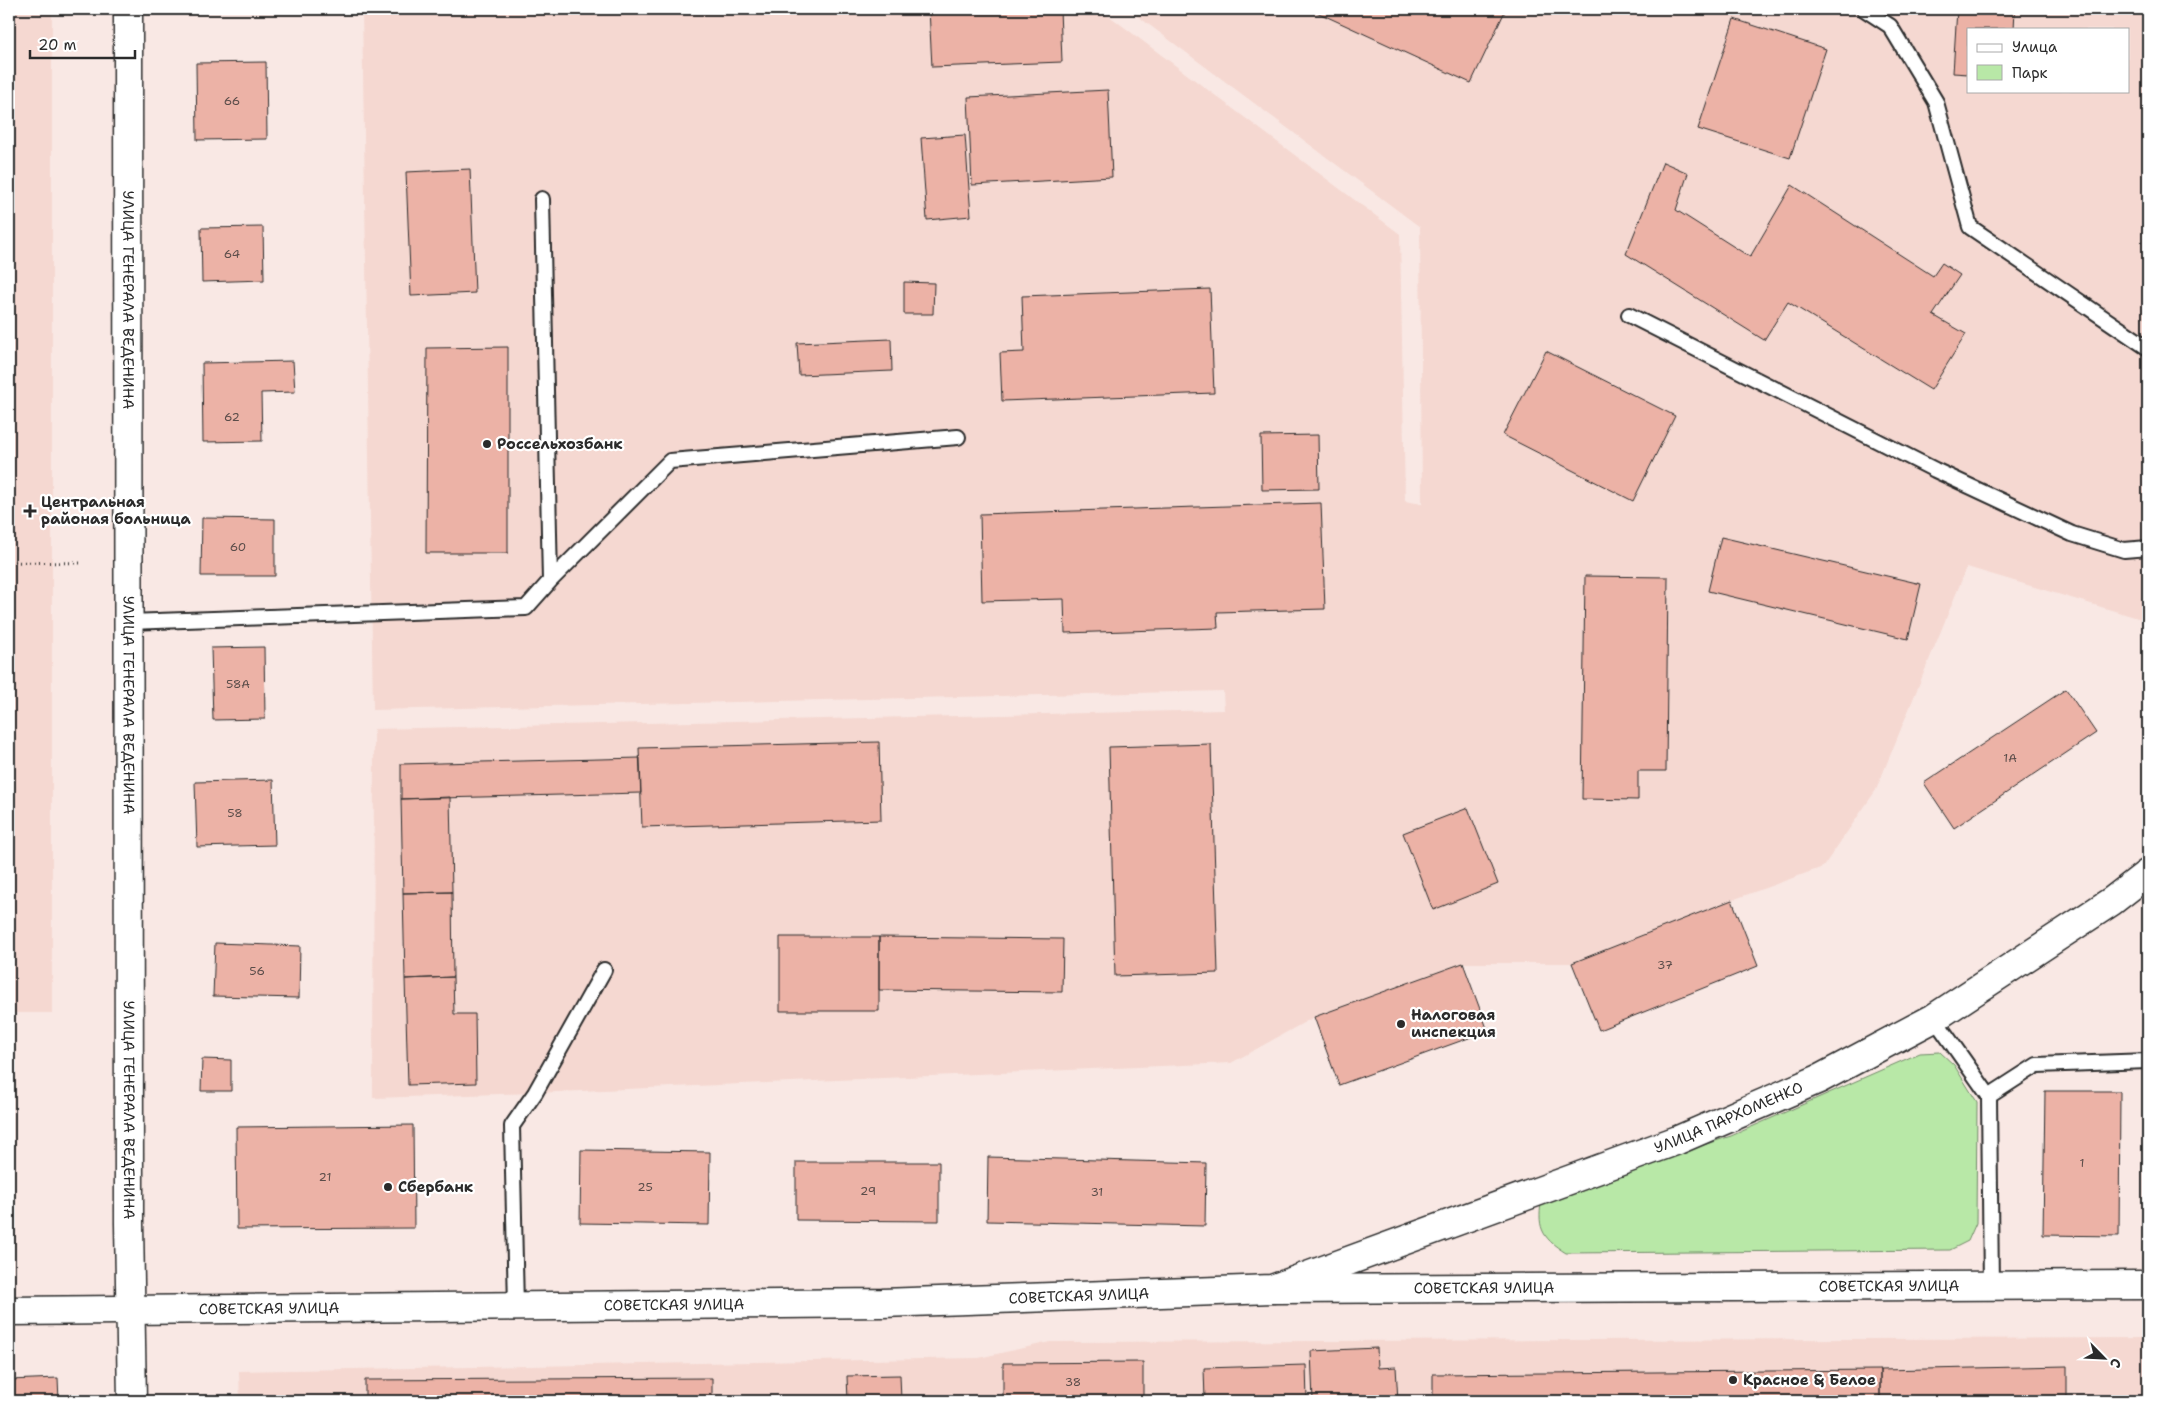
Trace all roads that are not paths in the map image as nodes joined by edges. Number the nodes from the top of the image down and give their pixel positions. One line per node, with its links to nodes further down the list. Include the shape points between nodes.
1 (128, 9): 9 (street, УЛИЦА ГЕНЕРАЛА ВЕДЕНИНА)
2 (1864, 9): 5 (lane, via 1890,26 1936,102 1970,227)
3 (542, 199): 8 (lane)
4 (1629, 315): 7 (lane, via 1936,470 2072,534 2124,550)
5 (2148, 348)
6 (958, 437): 8 (lane, via 670,461)
7 (2148, 548)
8 (550, 581): 9 (lane, via 526,608)
9 (129, 622): 19 (street, УЛИЦА ГЕНЕРАЛА ВЕДЕНИНА)
10 (2148, 873): 12 (street, УЛИЦА ПАРХОМЕНКО, via 2112,901)
11 (604, 970): 18 (lane, via 535,1093 512,1126)
12 (1934, 1018): 14 (lane); 17 (street, УЛИЦА ПАРХОМЕНКО, via 1819,1079 1678,1140)
13 (2148, 1061): 14 (lane, via 2037,1065)
14 (1989, 1096): 16 (lane)
15 (2148, 1285): 16 (street, СОВЕТСКАЯ УЛИЦА)
16 (1991, 1286): 17 (street, СОВЕТСКАЯ УЛИЦА)
17 (1272, 1289): 18 (street, СОВЕТСКАЯ УЛИЦА, via 882,1304)
18 (516, 1307): 19 (street, СОВЕТСКАЯ УЛИЦА)
19 (130, 1310): 20 (street, СОВЕТСКАЯ УЛИЦА); 21 (street, УЛИЦА ГЕНЕРАЛА ВЕДЕНИНА)
20 (9, 1311)
21 (132, 1401)

